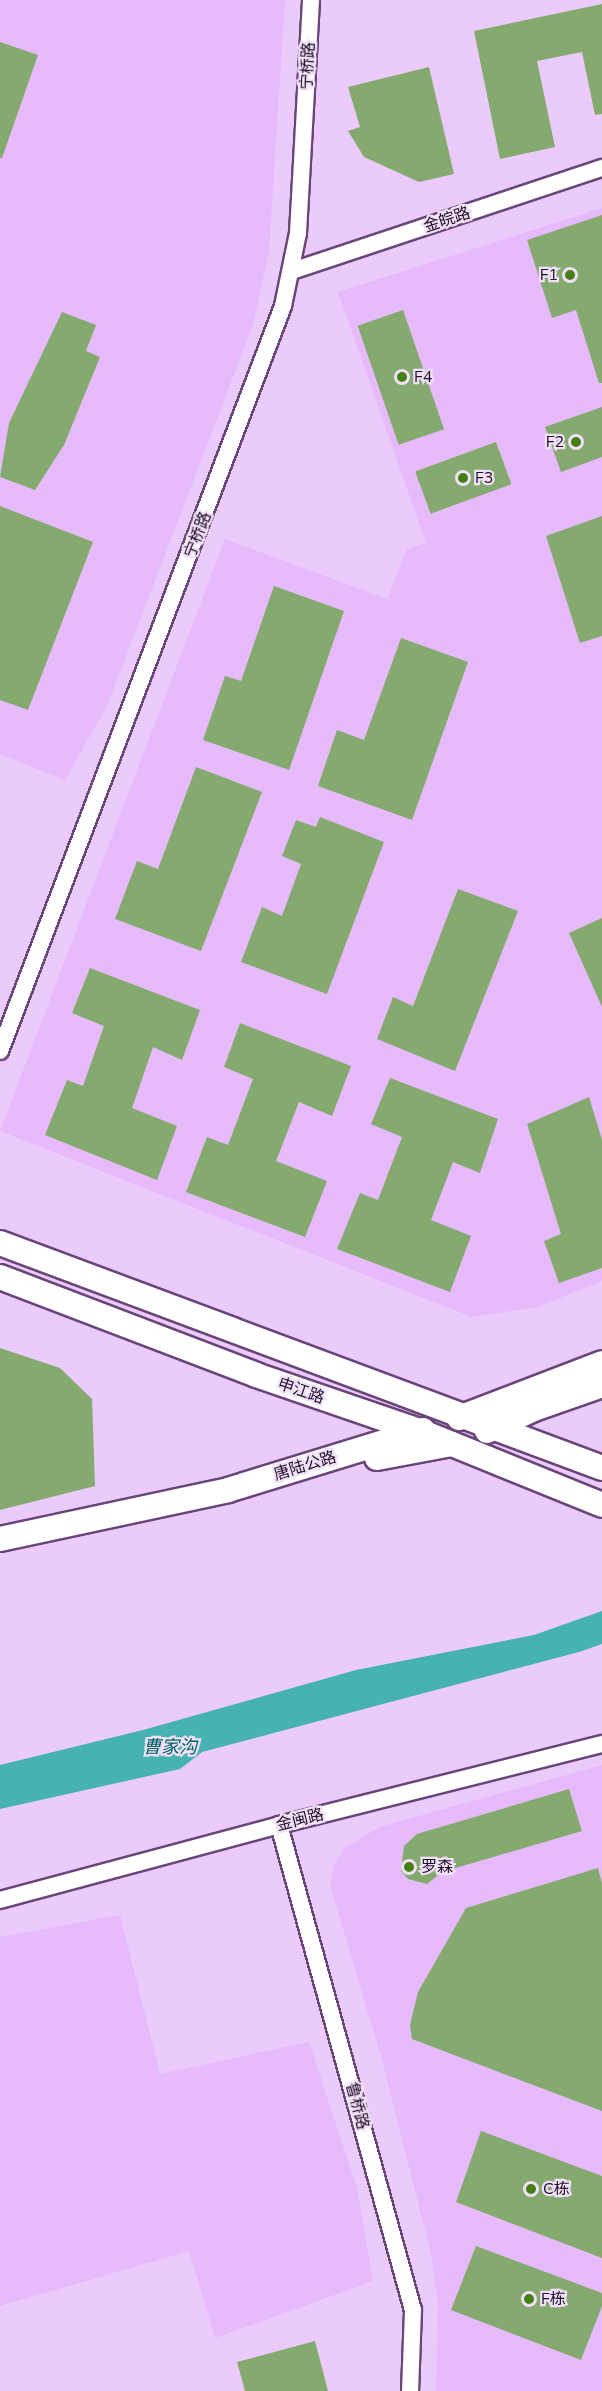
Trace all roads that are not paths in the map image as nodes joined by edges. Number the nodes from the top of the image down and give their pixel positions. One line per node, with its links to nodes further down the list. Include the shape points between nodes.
1 (311, 0): 3 (street, 宁桥路, via 301,199)
2 (602, 168): 3 (street, 金皖路)
3 (292, 271): 4 (street, 宁桥路, via 273,338)
4 (0, 1051)
5 (0, 1243): 9 (main road, 申江路)
6 (0, 1277): 11 (main road, 申江路, via 256,1376)
7 (602, 1363): 9 (main road, 唐陆公路)
8 (602, 1385): 10 (main road, 唐陆公路, via 534,1408)
9 (465, 1416): 10 (main road, 申江路); 11 (main road, 唐陆公路)
10 (495, 1428): 12 (main road, 唐陆公路); 13 (main road, 申江路)
11 (420, 1431): 12 (main road, 申江路); 15 (main road, 唐陆公路, via 228,1490)
12 (451, 1444): 14 (main road, 申江路); 16 (main road, 唐陆公路, via 348,1465 157,1521)
13 (602, 1468)
14 (602, 1505)
15 (0, 1539)
16 (0, 1554)
17 (602, 1744): 18 (street, 金闽路)
18 (279, 1825): 19 (street, 金闽路); 20 (street, 鲁桥路, via 413,2310)
19 (0, 1900)
20 (410, 2391)

